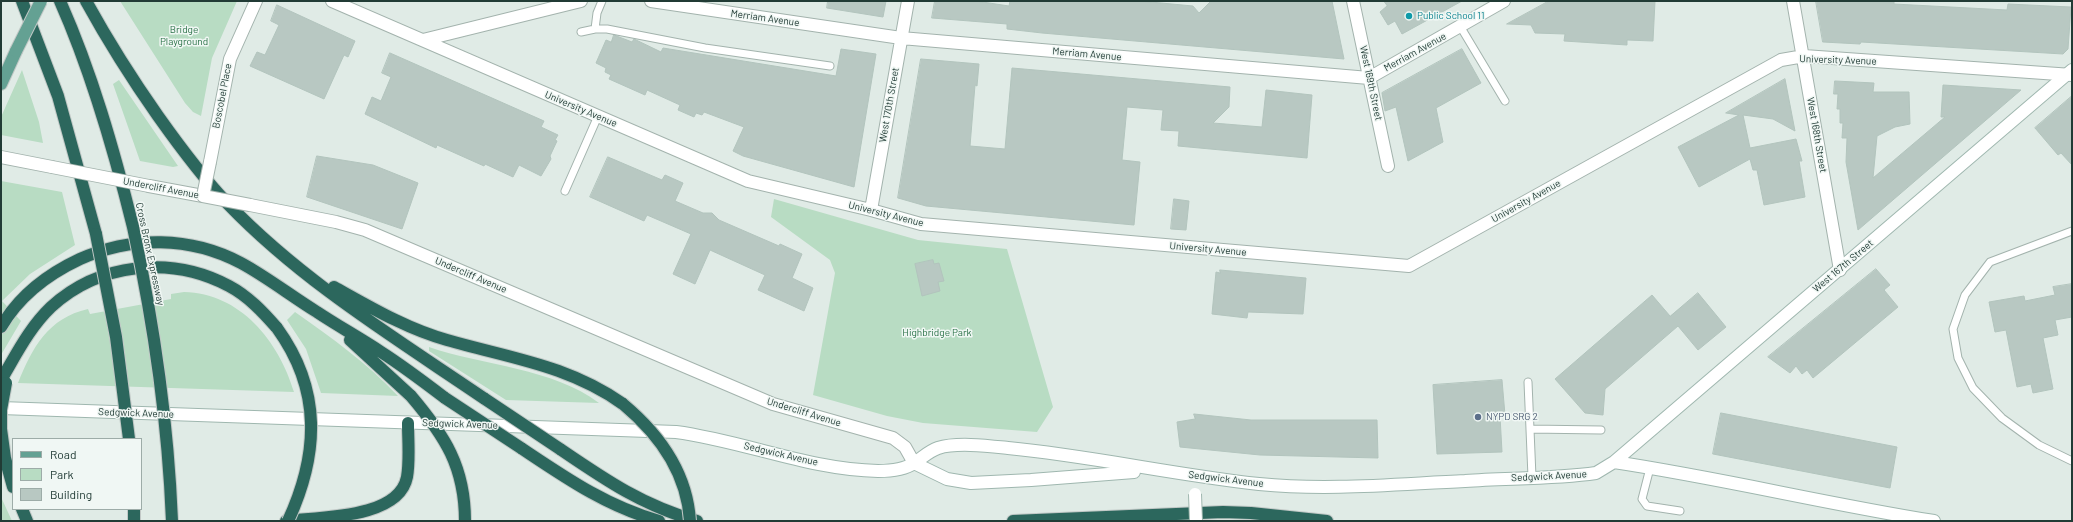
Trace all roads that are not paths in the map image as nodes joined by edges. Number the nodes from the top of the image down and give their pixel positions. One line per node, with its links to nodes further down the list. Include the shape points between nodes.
1 (22, 1): 42 (highway, bridge, via 58,96 96,234 117,344)
2 (41, 1): 23 (main road, bridge)
3 (60, 1): 56 (highway, Cross Bronx Expressway, bridge, via 97,98 133,227 148,298 160,379 168,446)
4 (86, 1): 32 (highway, via 127,70 186,155 228,205)
5 (256, 1): 29 (street, Boscobel Place, bridge, via 228,65)
6 (332, 1): 18 (street, University Avenue)
7 (581, 1): 18 (street)
8 (602, 1): 15 (lane)
9 (651, 1): 17 (street, Merriam Avenue)
10 (908, 1): 17 (street, West 170th Street)
11 (1353, 1): 22 (street, West 169th Street)
12 (1504, 1): 14 (street, Merriam Avenue)
13 (1793, 1): 19 (street, West 168th Street)
14 (1460, 26): 22 (street, Merriam Avenue); 24 (lane)
15 (595, 29): 16 (lane); 20 (lane)
16 (581, 32)
17 (901, 38): 22 (street, Merriam Avenue); 30 (street, West 170th Street)
18 (423, 40): 25 (street, University Avenue)
19 (1804, 56): 21 (street, University Avenue); 30 (street, University Avenue, via 1781,60 1409,266 975,230 921,224); 33 (street, West 168th Street)
20 (830, 66)
21 (2071, 73): 33 (street, West 167th Street)
22 (1369, 78): 27 (street, West 169th Street)
23 (1, 84)
24 (1505, 101)
25 (598, 116): 28 (lane); 30 (street, University Avenue, via 748,181)
26 (1, 157): 29 (street, Undercliff Avenue, bridge)
27 (1388, 166)
28 (565, 192)
29 (203, 196): 45 (street, Undercliff Avenue, bridge, via 365,230 773,404 893,438 905,447)
30 (871, 210)
31 (2072, 231): 43 (lane, via 1990,262 1965,295 1953,329 1958,358 1973,388 2008,422 2039,445)
32 (281, 253): 60 (highway, bridge, via 325,282 419,330 446,340 560,370 585,381 623,404 650,429 668,454 685,491); 61 (highway, bridge, via 339,299 637,499)
33 (1840, 270): 44 (street, West 167th Street)
34 (317, 312): 35 (highway, via 228,257 186,244 151,242 101,251 73,263 37,286 12,311); 58 (highway, bridge, via 379,365 411,396 435,425 452,454 462,484); 59 (highway, bridge, via 592,494)
35 (1, 327)
36 (4, 381): 50 (highway, bridge, via 1,429); 57 (highway, bridge, via 17,352 43,315 68,293 98,277 121,270 166,267 188,271 230,286 248,298 277,328 299,365 306,387 311,413 307,467 299,495)
37 (1528, 382): 40 (lane)
38 (1, 408): 39 (street, Sedgwick Avenue)
39 (408, 423): 45 (street, Sedgwick Avenue, via 670,432 707,437 858,470 892,471); 57 (highway, via 407,478 400,494 394,499 379,508 365,511)
40 (1530, 429): 41 (lane); 49 (lane)
41 (1601, 430)
42 (129, 438)
43 (2072, 461)
44 (1614, 462): 46 (street); 49 (street, Sedgwick Avenue, via 1596,473)
45 (914, 464): 47 (street, Sedgwick Avenue, via 947,479 971,483); 47 (street, Sedgwick Avenue, via 929,452 944,446 981,446 1079,457)
46 (1650, 468): 53 (lane, via 1642,500 1647,506); 65 (street)
47 (1157, 471): 48 (street, Sedgwick Avenue)
48 (1195, 475): 49 (street, Sedgwick Avenue, via 1258,484 1330,487); 63 (street, bridge)
49 (1532, 477)
50 (12, 484)
51 (22, 510): 54 (highway)
52 (134, 510): 55 (highway)
53 (1680, 511)
54 (27, 521)
55 (134, 521)
56 (172, 521)
57 (287, 521)
58 (464, 521)
59 (659, 521)
60 (690, 521)
61 (697, 521)
62 (1012, 521): 64 (highway, via 1251,512)
63 (1196, 521)
64 (1327, 521)
65 (1934, 521)

